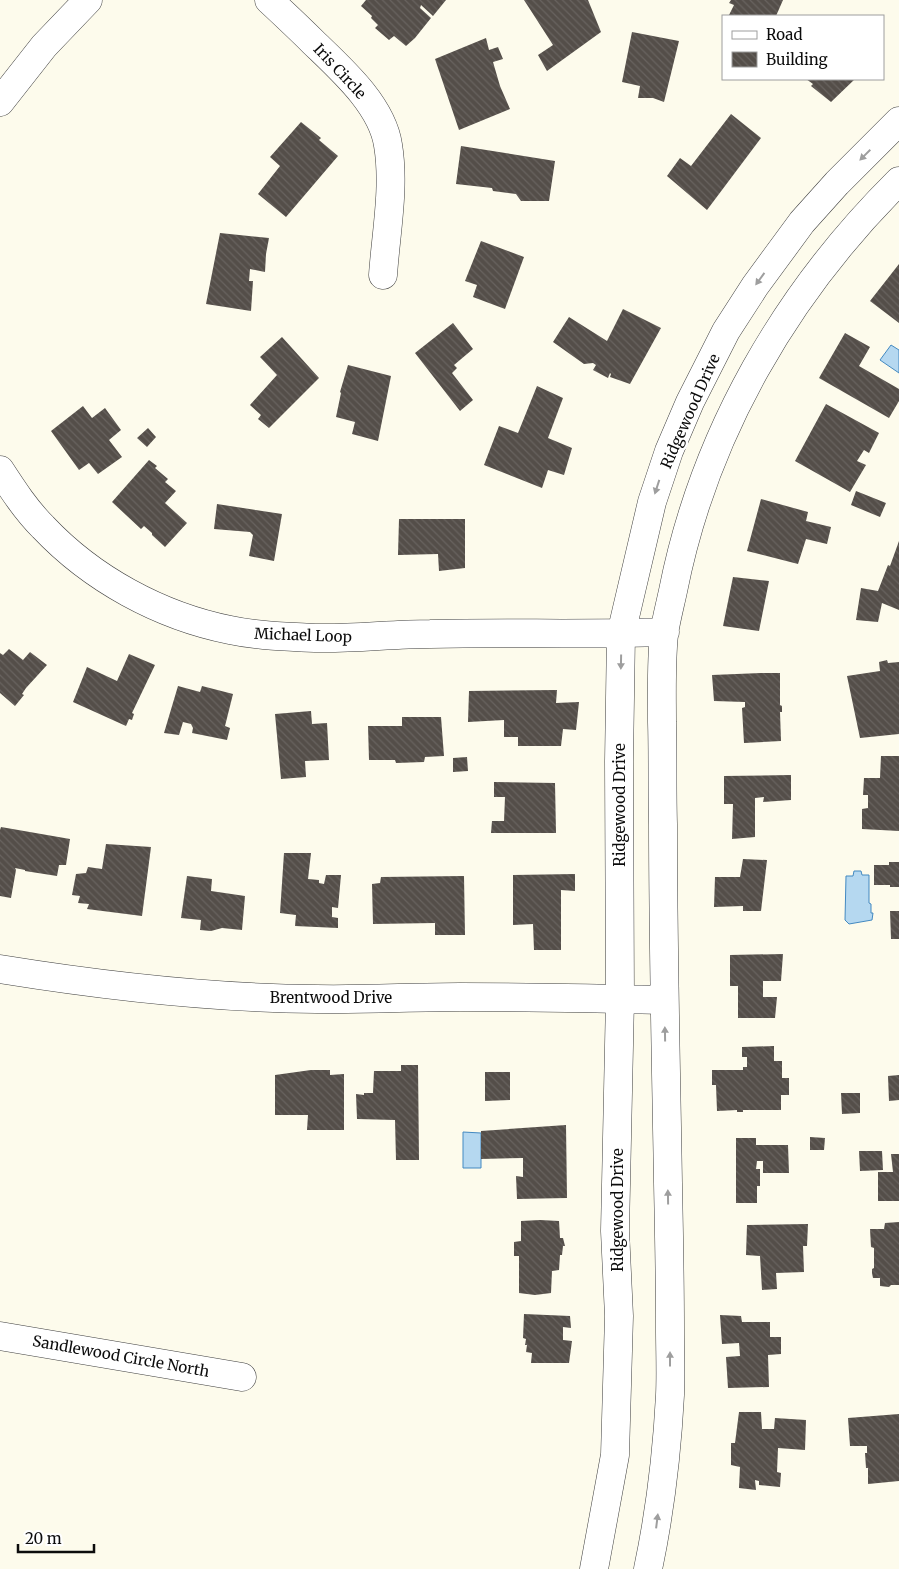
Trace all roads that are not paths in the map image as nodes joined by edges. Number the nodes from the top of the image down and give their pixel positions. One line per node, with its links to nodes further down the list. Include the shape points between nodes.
1 (88, 0): 3 (street, via 44,46)
2 (269, 0): 6 (street, Iris Circle, via 339,67 377,114 388,143 391,173)
3 (0, 102)
4 (899, 121): 9 (street, Ridgewood Drive, one-way to 9, via 802,222 726,331 669,451 652,502)
5 (899, 180): 8 (street, via 850,233 818,274 746,386 712,456 694,507 679,559)
6 (383, 275)
7 (0, 470): 9 (street, Michael Loop, via 42,527 66,550 142,599 198,622 259,634 317,638 430,634)
8 (665, 632): 9 (street, Michael Loop); 12 (street, via 662,684)
9 (621, 634): 11 (street, Ridgewood Drive, one-way to 11)
10 (0, 969): 11 (street, Brentwood Drive, via 146,989 231,996)
11 (620, 999): 12 (street, Brentwood Drive); 15 (street, Ridgewood Drive, via 615,1455)
12 (664, 1000): 16 (street, one-way to 12, via 656,1529 670,1391)
13 (0, 1336): 14 (street, Sandlewood Circle North)
14 (242, 1377)
15 (594, 1569)
16 (648, 1569)

